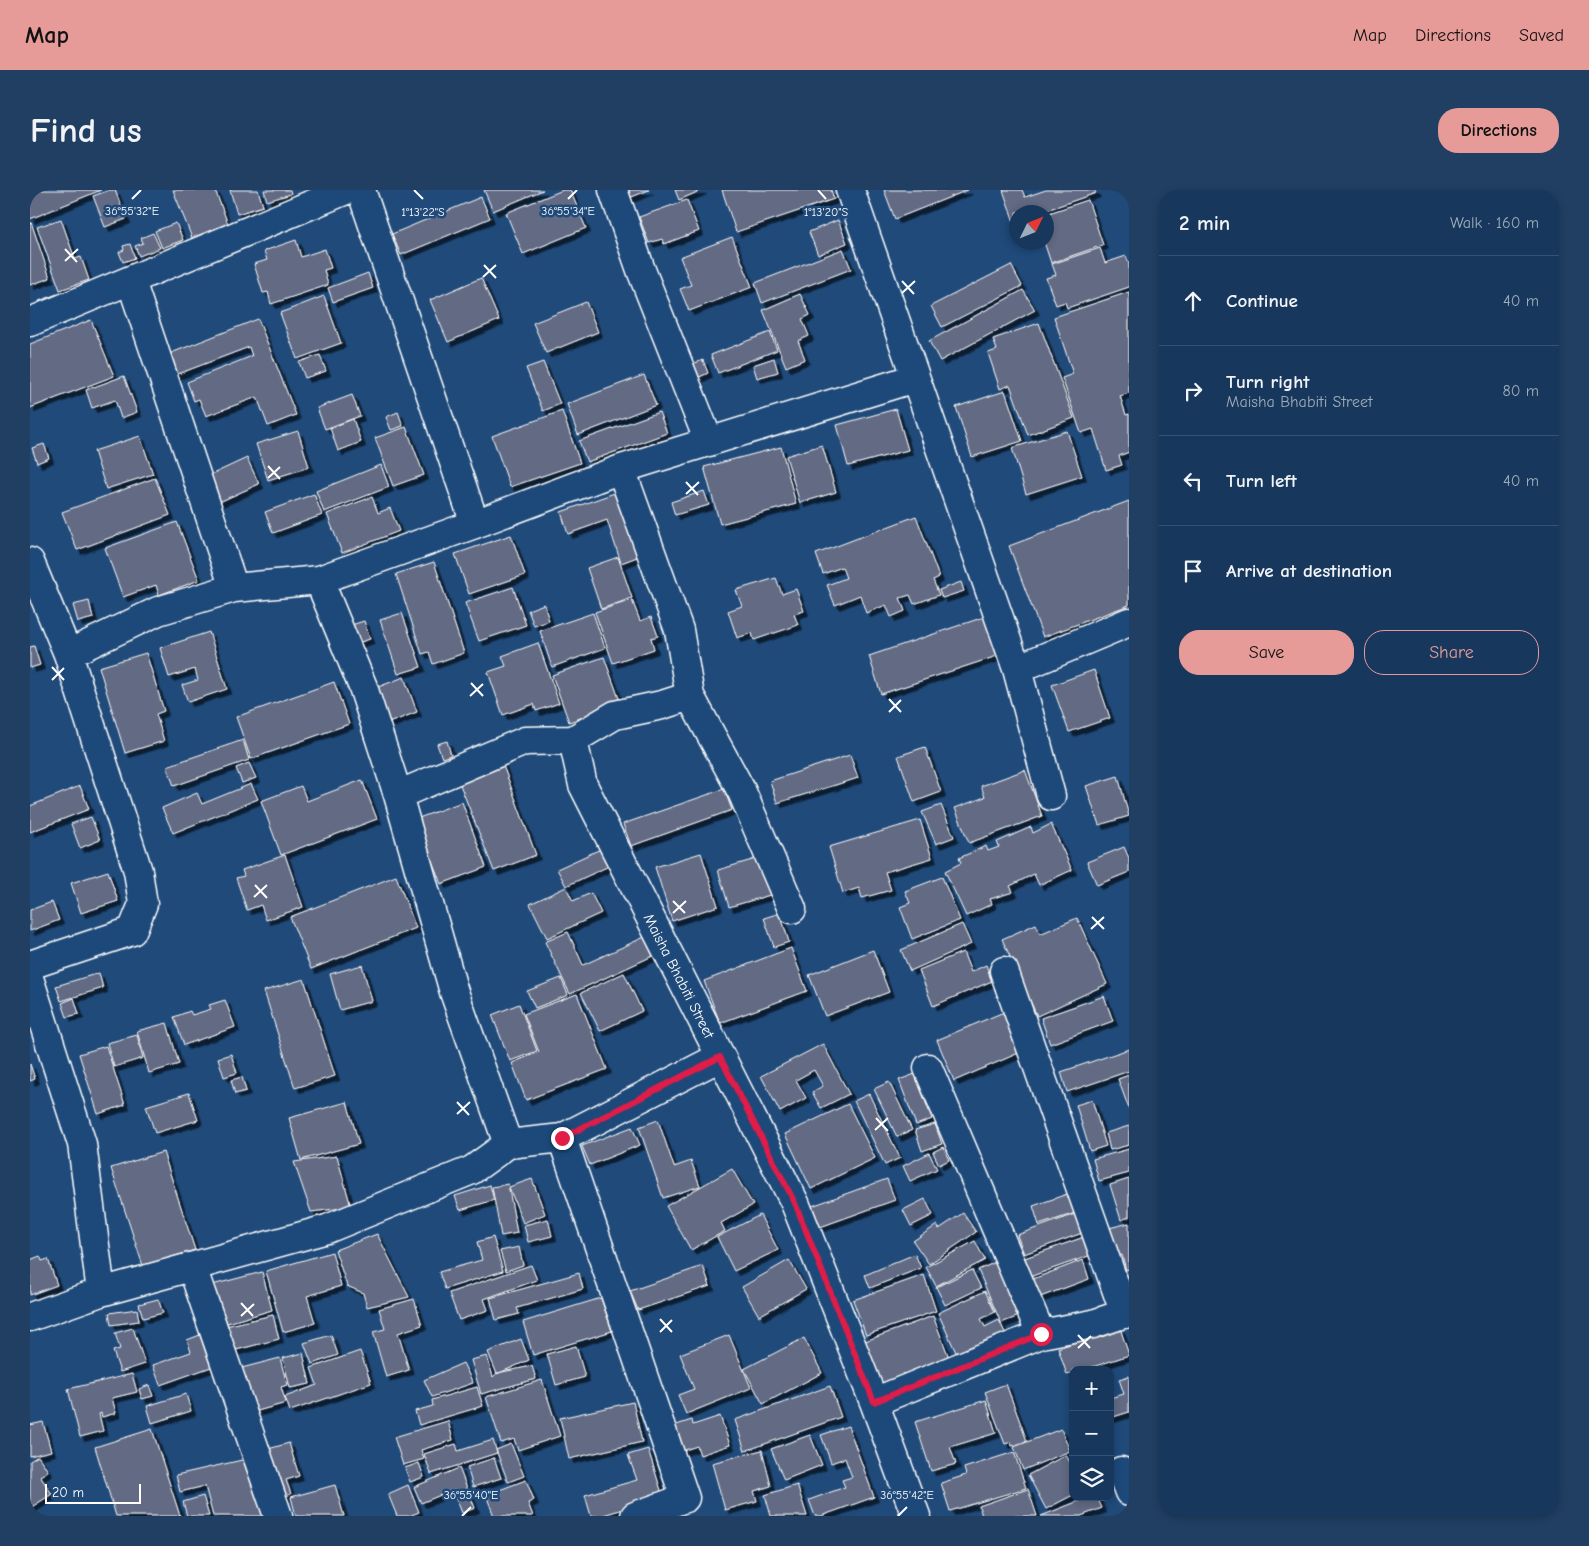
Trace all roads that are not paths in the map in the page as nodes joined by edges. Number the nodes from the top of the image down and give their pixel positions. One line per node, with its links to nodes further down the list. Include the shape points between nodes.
1 (361, 190): 10 (street)
2 (612, 190): 8 (street)
3 (850, 190): 7 (street)
4 (332, 193): 5 (street)
5 (132, 281): 6 (street); 13 (street)
6 (30, 322)
7 (915, 378): 8 (street); 16 (street)
8 (709, 442): 9 (street)
9 (621, 469): 10 (street); 17 (street, via 679,630)
10 (475, 524): 12 (street)
11 (30, 562): 15 (street)
12 (319, 580): 13 (street); 19 (street, via 363,687)
13 (234, 588): 15 (street, via 158,611)
14 (1129, 622): 16 (street)
15 (68, 654): 22 (street, via 138,871 143,904 132,931)
16 (1017, 669): 20 (street)
17 (690, 696): 18 (street, via 615,715); 21 (street, via 742,792)
18 (573, 740): 19 (street, via 525,741); 25 (street, Maisha Bhabiti Street, via 583,785)
19 (398, 795): 28 (street, via 454,992)
20 (1051, 796)
21 (792, 909)
22 (30, 965)
23 (1004, 971): 31 (street)
24 (30, 982): 30 (street, via 82,1144)
25 (720, 1057): 27 (street); 34 (street, Maisha Bhabiti Street, via 795,1203)
26 (928, 1068): 33 (street)
27 (562, 1138): 28 (street); 36 (street, via 685,1498)
28 (508, 1144): 29 (street, via 472,1170 327,1229)
29 (192, 1267): 30 (street); 35 (street)
30 (101, 1292): 32 (street)
31 (1127, 1313): 33 (street, via 1093,1324)
32 (30, 1316)
33 (1041, 1334): 34 (street)
34 (874, 1402): 37 (street, Maisha Bhabiti Street)
35 (278, 1516)
36 (636, 1516)
37 (916, 1516)

